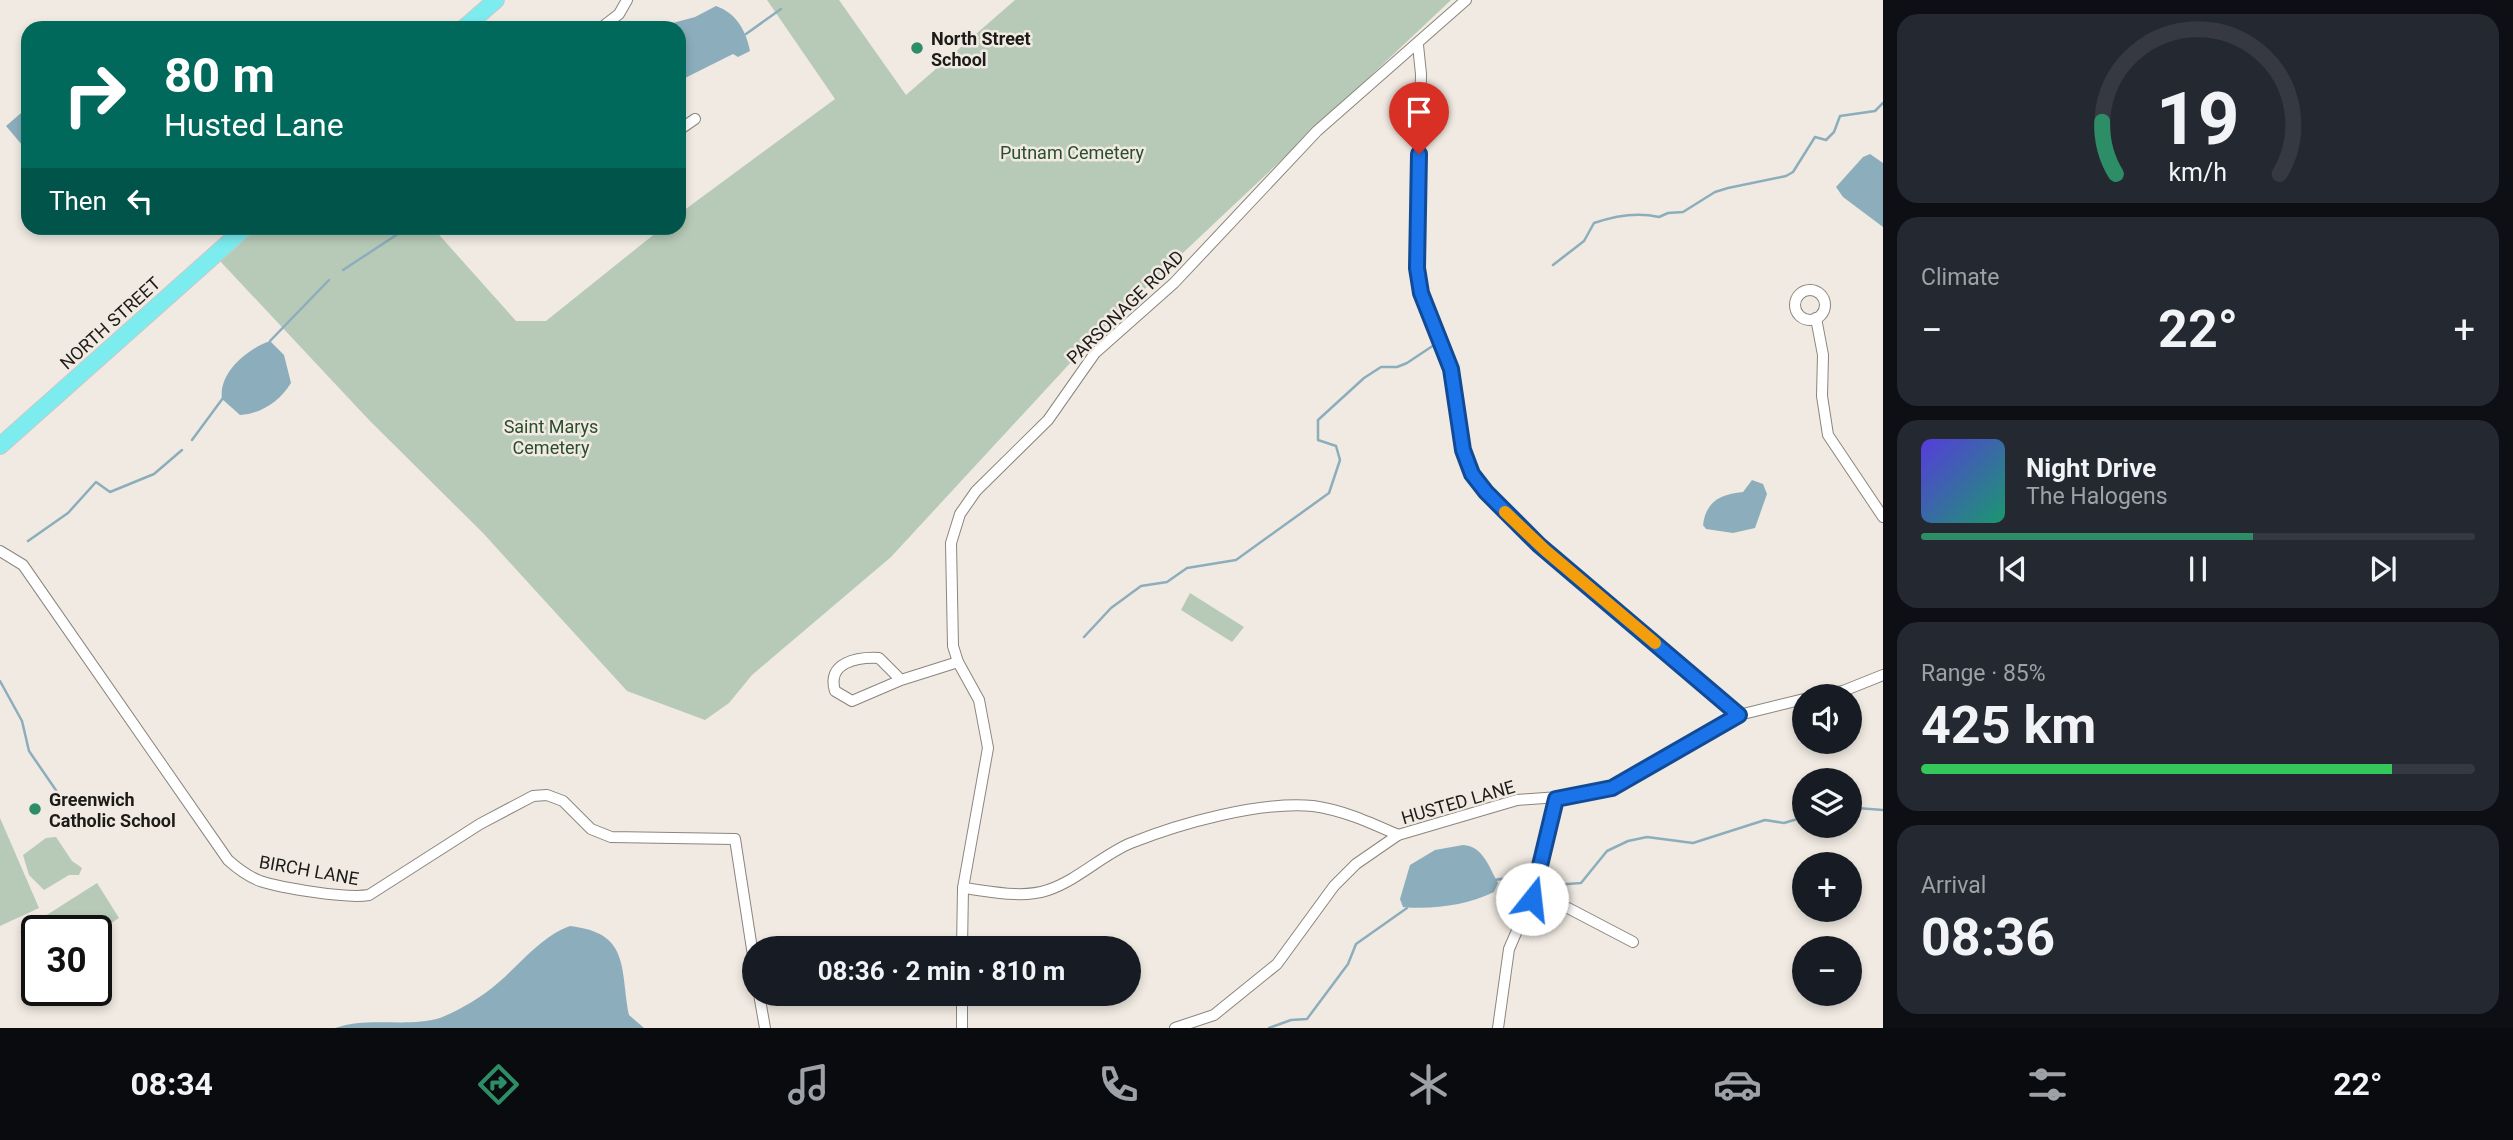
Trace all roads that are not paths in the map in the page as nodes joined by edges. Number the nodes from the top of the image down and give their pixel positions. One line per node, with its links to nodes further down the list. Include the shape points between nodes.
1 (627, 0): 5 (street)
2 (1466, 0): 6 (street, PARSONAGE ROAD)
3 (491, 1): 4 (main road)
4 (471, 21)
5 (610, 21)
6 (1418, 45): 14 (street, PARSONAGE ROAD, via 1317,131 1174,283 1095,353 1048,420 967,502 951,543 953,646); 19 (street, via 1417,268 1427,312 1451,369 1463,450 1472,474 1539,545)
7 (695, 119): 8 (street)
8 (686, 126)
9 (237, 235): 11 (main road, NORTH STREET)
10 (1816, 318): 12 (street, via 1828,435)
11 (0, 446)
12 (1883, 517)
13 (0, 551): 24 (street, BIRCH LANE, via 23,565 228,860 242,873 261,881 369,895 480,824 533,796 547,794 563,801 591,829 611,837 735,839)
14 (958, 663): 16 (street); 22 (street, PARSONAGE ROAD, via 979,700 988,748)
15 (1883, 675): 17 (street)
16 (901, 680): 16 (street, via 852,701 835,691 832,683 835,671 863,658 879,658)
17 (1860, 684)
18 (1792, 702): 19 (street, HUSTED LANE)
19 (1739, 715): 20 (street, HUSTED LANE, via 1612,788)
20 (1556, 799): 21 (street, HUSTED LANE, via 1517,800); 23 (street)
21 (1398, 835): 22 (street, via 1350,814 1314,806 1276,805 1221,815 1130,843 1047,891 1013,894); 31 (street, HUSTED LANE, via 1334,886 1277,964 1214,1015)
22 (963, 888): 25 (street, PARSONAGE ROAD)
23 (1532, 899): 26 (street, via 1576,911); 32 (street, via 1509,949)
24 (750, 936)
25 (962, 936)
26 (1633, 942)
27 (761, 1006): 29 (street)
28 (962, 1006): 30 (street)
29 (765, 1028)
30 (962, 1028)
31 (1175, 1028)
32 (1498, 1028)

